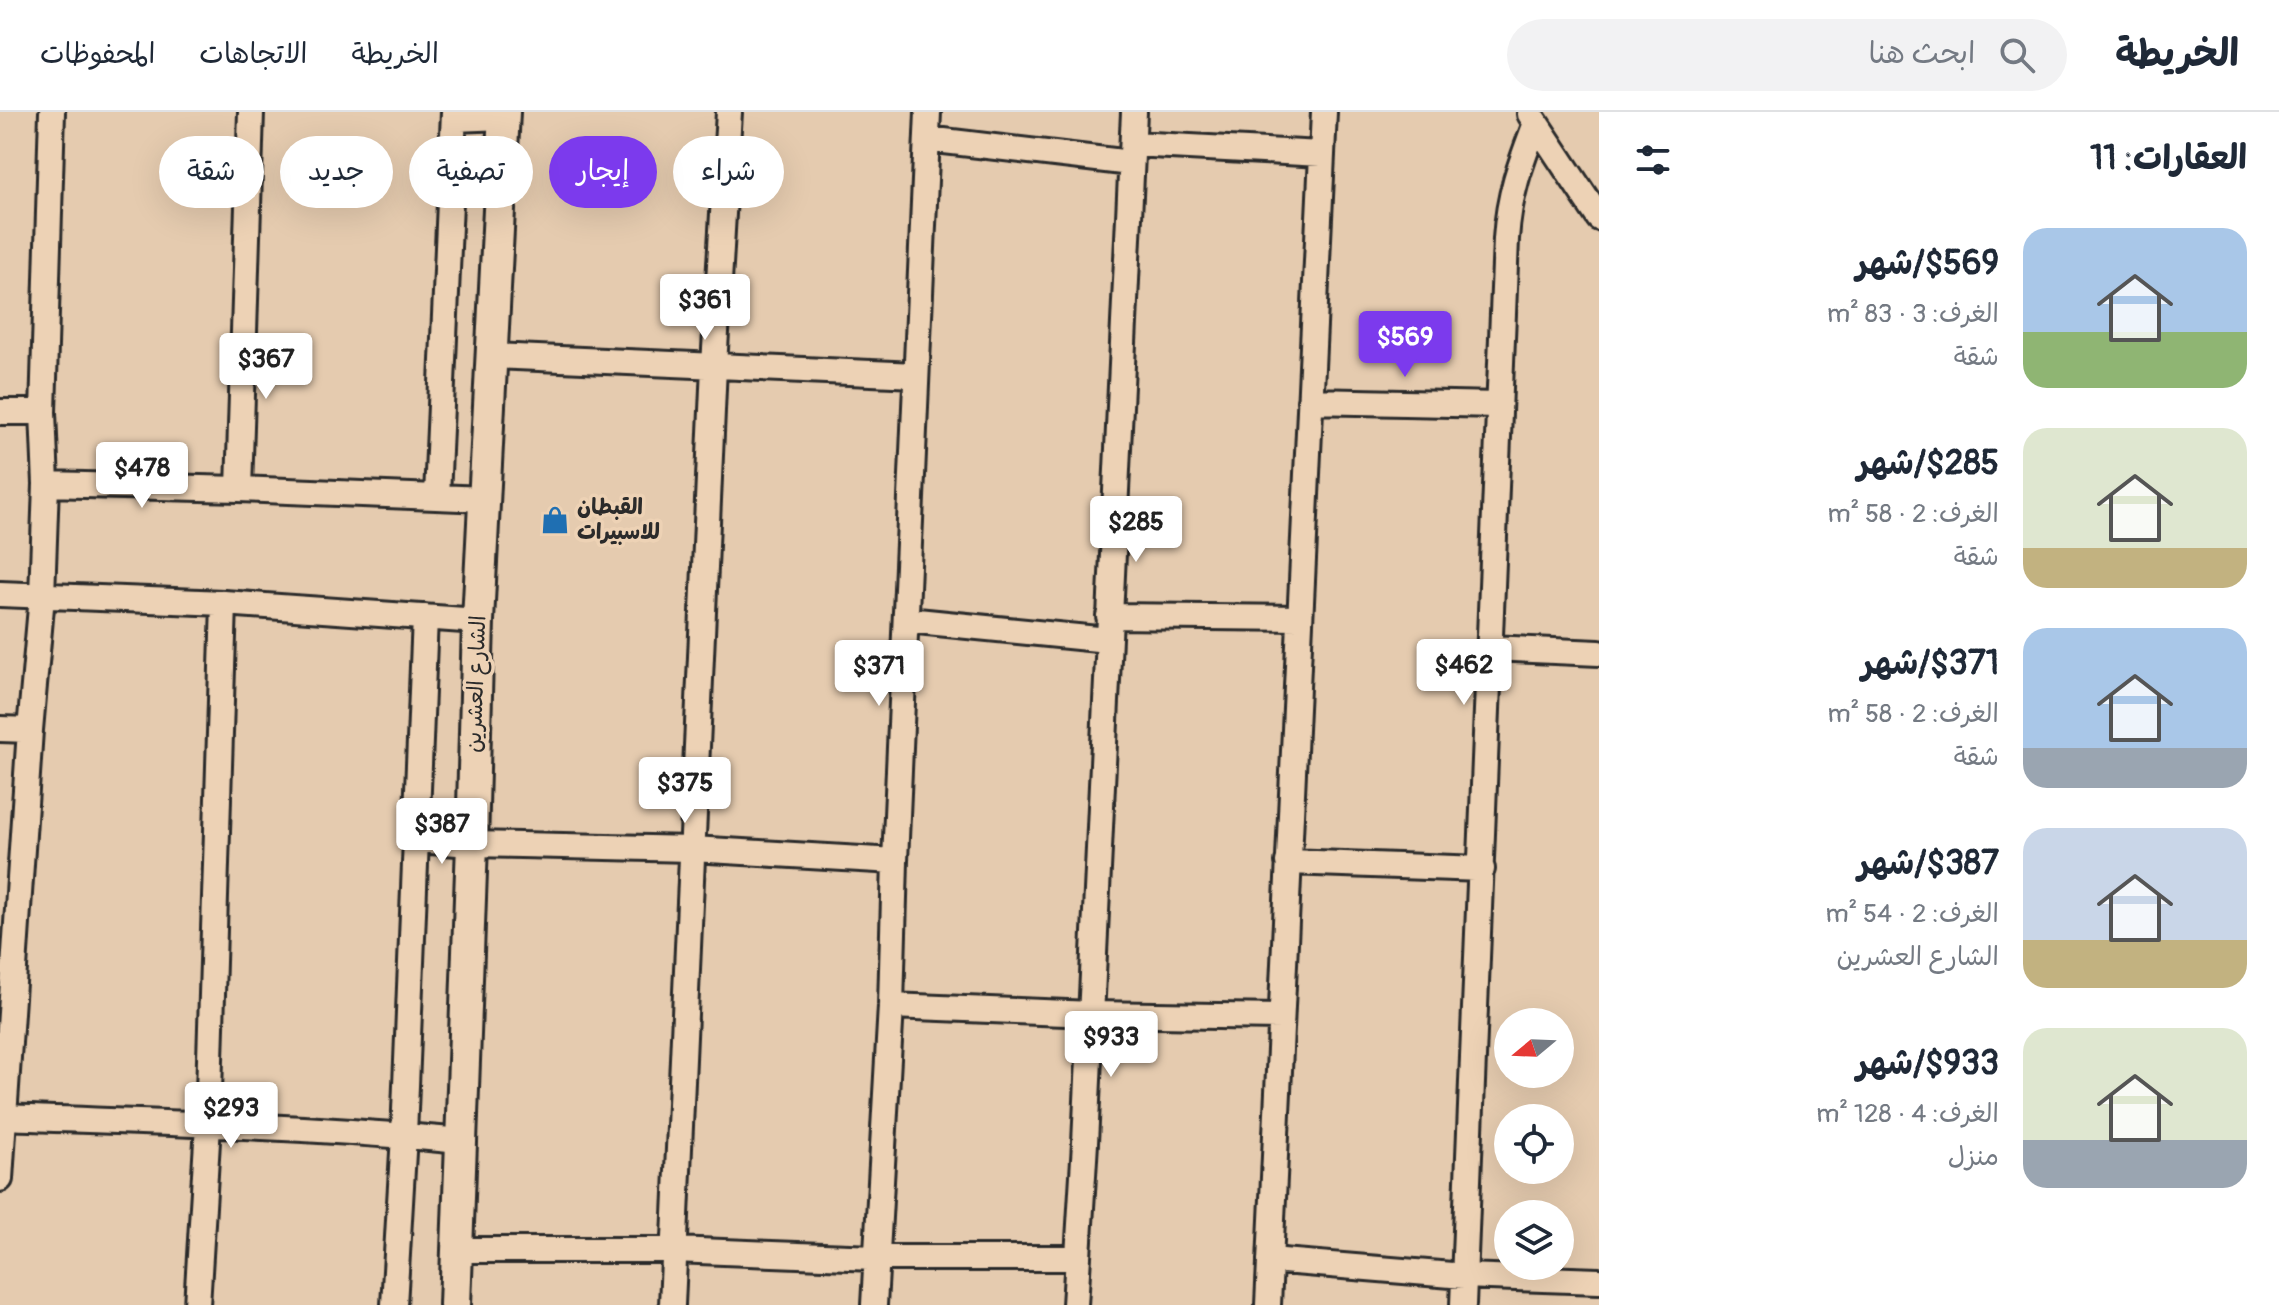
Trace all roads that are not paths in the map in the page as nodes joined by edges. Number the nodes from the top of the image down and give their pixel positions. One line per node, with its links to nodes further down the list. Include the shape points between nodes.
1 (52, 112): 20 (street)
2 (251, 112): 22 (street)
3 (729, 112): 15 (street)
4 (928, 112): 10 (street)
5 (1134, 112): 11 (street)
6 (1324, 112): 12 (street)
7 (454, 115): 8 (street); 23 (street)
8 (504, 115): 14 (street, الشارع العشرين)
9 (1532, 118): 13 (street); 18 (street, via 1508,207)
10 (927, 139): 11 (street); 16 (street)
11 (1132, 153): 12 (street); 32 (street)
12 (1321, 154): 17 (street)
13 (1599, 218)
14 (491, 356): 15 (street); 24 (street, الشارع العشرين)
15 (714, 366): 16 (street); 39 (street)
16 (916, 375): 30 (street)
17 (1310, 401): 18 (street); 29 (street)
18 (1499, 405): 33 (street)
19 (0, 412): 20 (street)
20 (43, 412): 21 (street)
21 (46, 484): 22 (street); 26 (street)
22 (239, 489): 23 (street)
23 (437, 496): 24 (street)
24 (485, 499): 31 (street, الشارع العشرين)
25 (0, 594): 26 (street)
26 (42, 596): 27 (street); 36 (street)
27 (224, 603): 28 (street); 47 (street)
28 (425, 617): 31 (street); 37 (street)
29 (1299, 618): 32 (street); 41 (street)
30 (907, 620): 32 (street); 40 (street)
31 (478, 621): 38 (street, الشارع العشرين)
32 (1108, 628): 44 (street)
33 (1490, 648): 34 (street); 42 (street)
34 (1599, 653)
35 (0, 729): 36 (street)
36 (30, 730): 46 (street)
37 (416, 840): 38 (street); 48 (street)
38 (472, 844): 39 (street); 49 (street, الشارع العشرين)
39 (692, 849): 40 (street); 52 (street)
40 (895, 861): 43 (street)
41 (1288, 862): 42 (street); 45 (street)
42 (1482, 869): 56 (street)
43 (891, 1006): 44 (street); 53 (street)
44 (1092, 1014): 45 (street); 54 (street)
45 (1281, 1017): 55 (street)
46 (2, 1117): 47 (street); 50 (street)
47 (208, 1125): 48 (street); 58 (street)
48 (404, 1135): 49 (street); 59 (street)
49 (460, 1141): 51 (street, الشارع العشرين)
50 (0, 1179)
51 (458, 1250): 52 (street); 60 (street, الشارع العشرين)
52 (674, 1250): 53 (street); 61 (street)
53 (875, 1258): 54 (street); 62 (street)
54 (1078, 1258): 63 (street)
55 (1270, 1260): 56 (street); 64 (street)
56 (1464, 1276): 57 (street); 65 (street)
57 (1599, 1281)
58 (197, 1305)
59 (394, 1305)
60 (455, 1305)
61 (672, 1305)
62 (874, 1305)
63 (1075, 1305)
64 (1268, 1305)
65 (1463, 1305)

